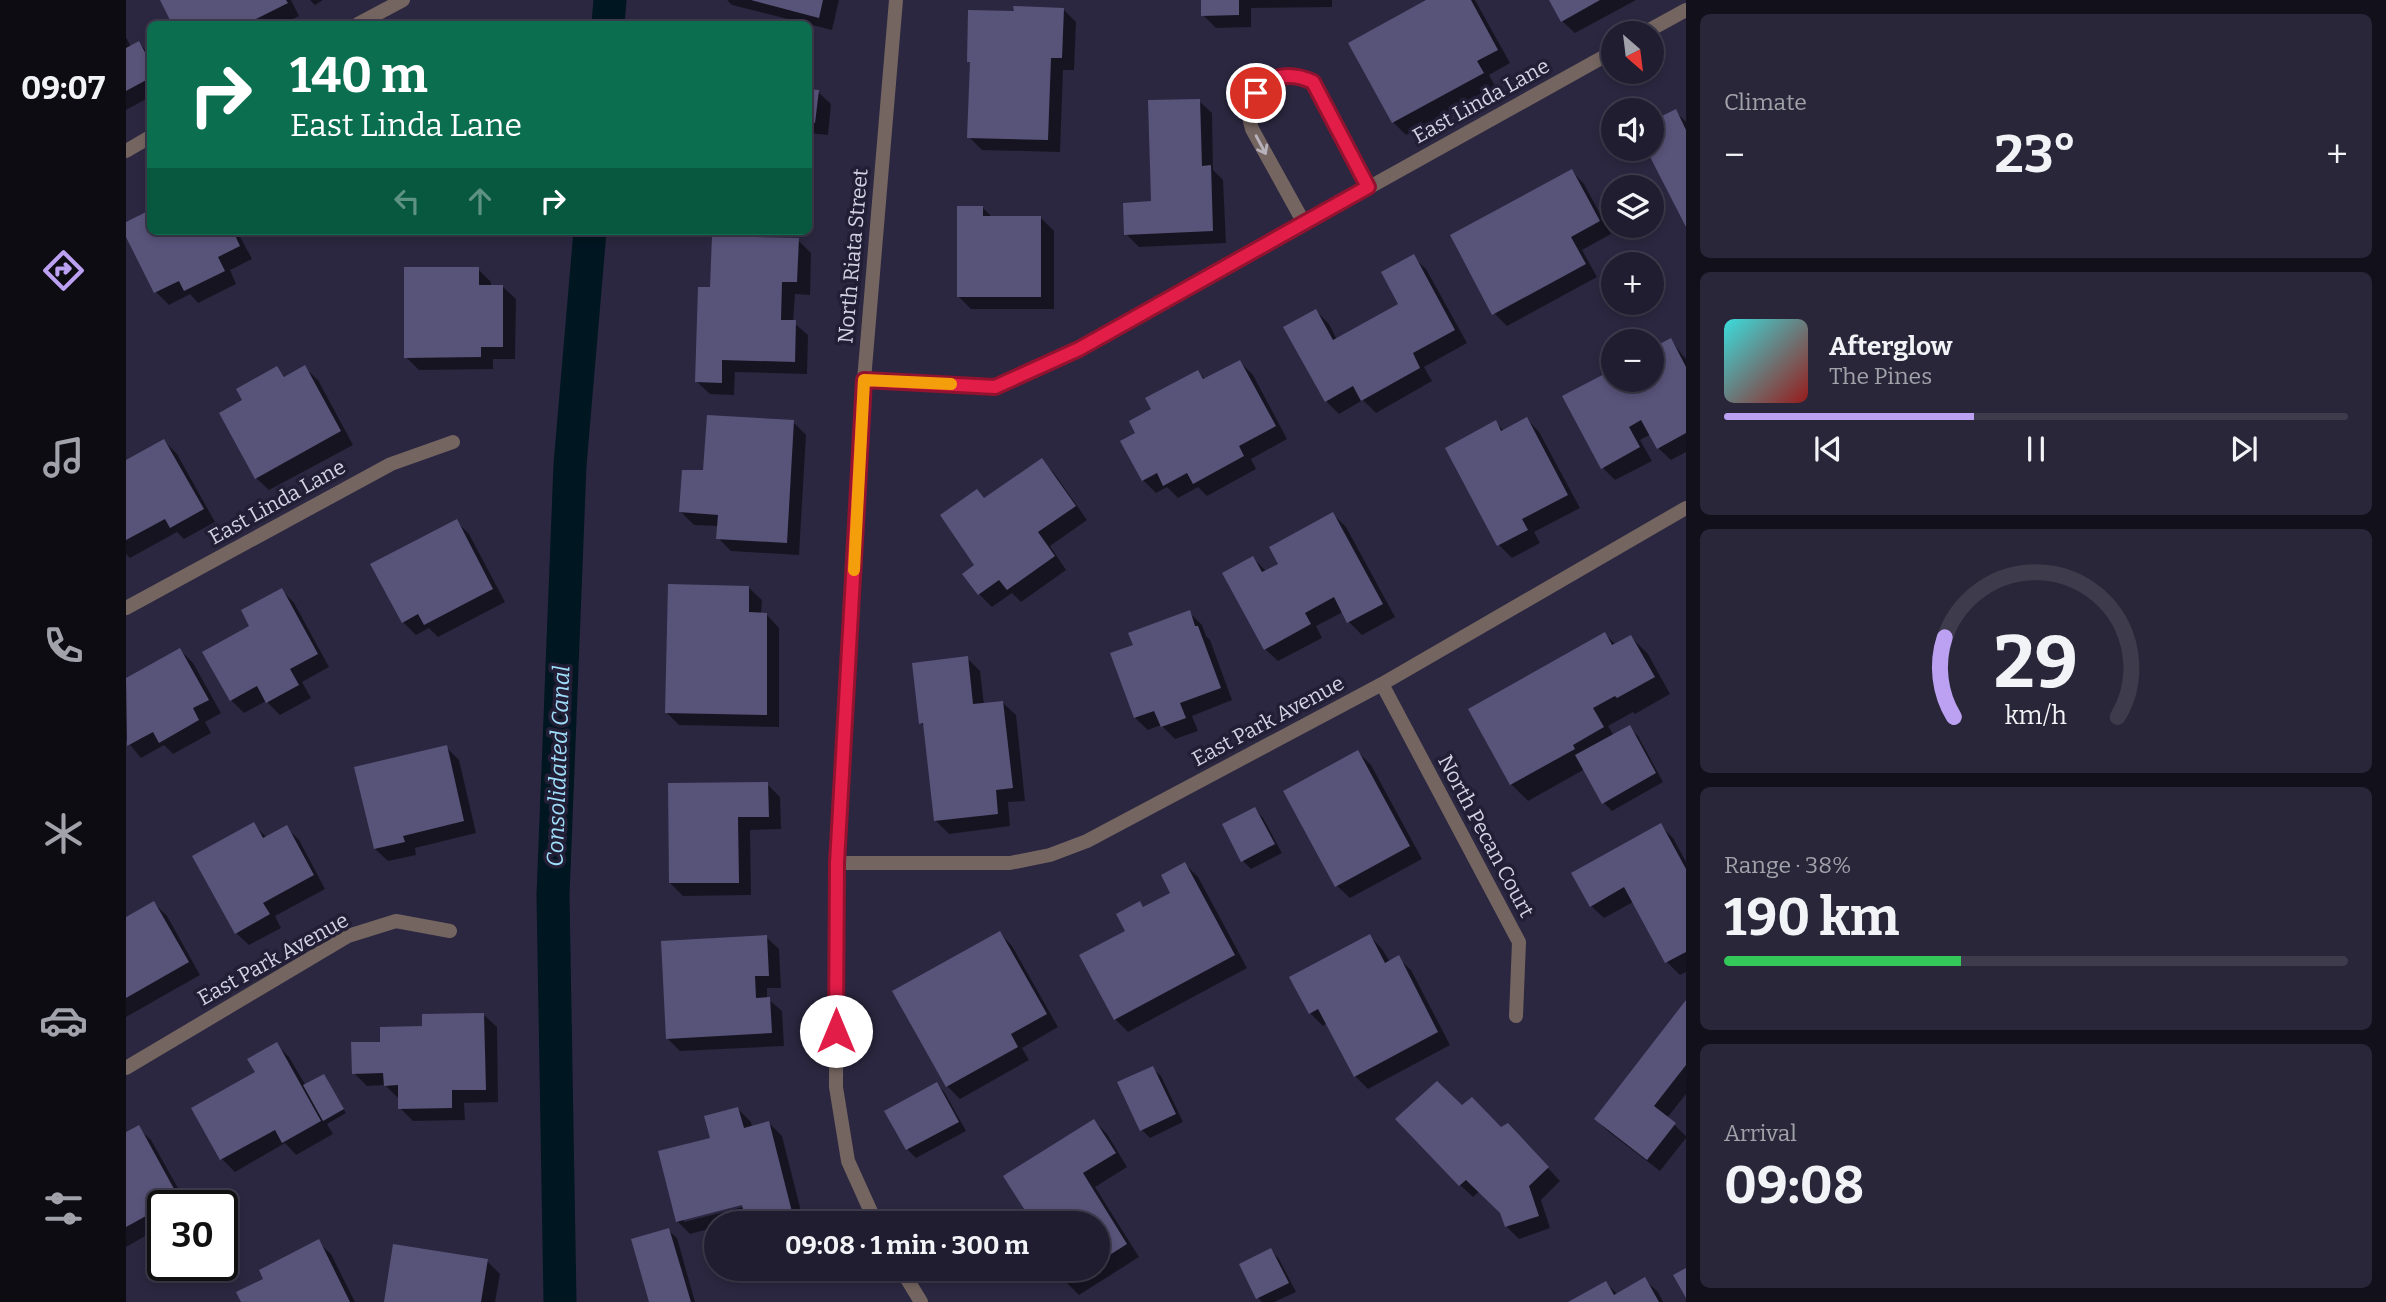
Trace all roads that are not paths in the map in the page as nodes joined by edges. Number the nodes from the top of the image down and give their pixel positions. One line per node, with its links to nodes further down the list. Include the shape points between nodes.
1 (404, 0): 4 (street)
2 (896, 0): 11 (street, North Riata Street)
3 (1686, 10): 5 (street)
4 (364, 21)
5 (1664, 22)
6 (1601, 58): 9 (street, East Linda Lane)
7 (147, 139): 8 (street)
8 (126, 151)
9 (1368, 187): 10 (street, East Linda Lane); 10 (street, one-way to 10, via 1313,82 1300,76 1265,82 1249,112 1252,129)
10 (1304, 223): 11 (street, East Linda Lane, via 1079,349 995,387)
11 (864, 380): 16 (street, North Riata Street)
12 (453, 442): 14 (street, East Linda Lane, via 391,464)
13 (1686, 508): 15 (street, East Park Avenue)
14 (126, 608)
15 (1382, 684): 16 (street, East Park Avenue, via 1087,841 1050,855 1010,863); 18 (street, North Pecan Court, via 1519,942)
16 (837, 863): 20 (street, North Riata Street, via 836,1087 848,1161)
17 (450, 931): 19 (street, East Park Avenue, via 396,921 348,936)
18 (1516, 1016)
19 (126, 1068)
20 (871, 1211)
21 (908, 1281): 22 (street)
22 (921, 1302)

